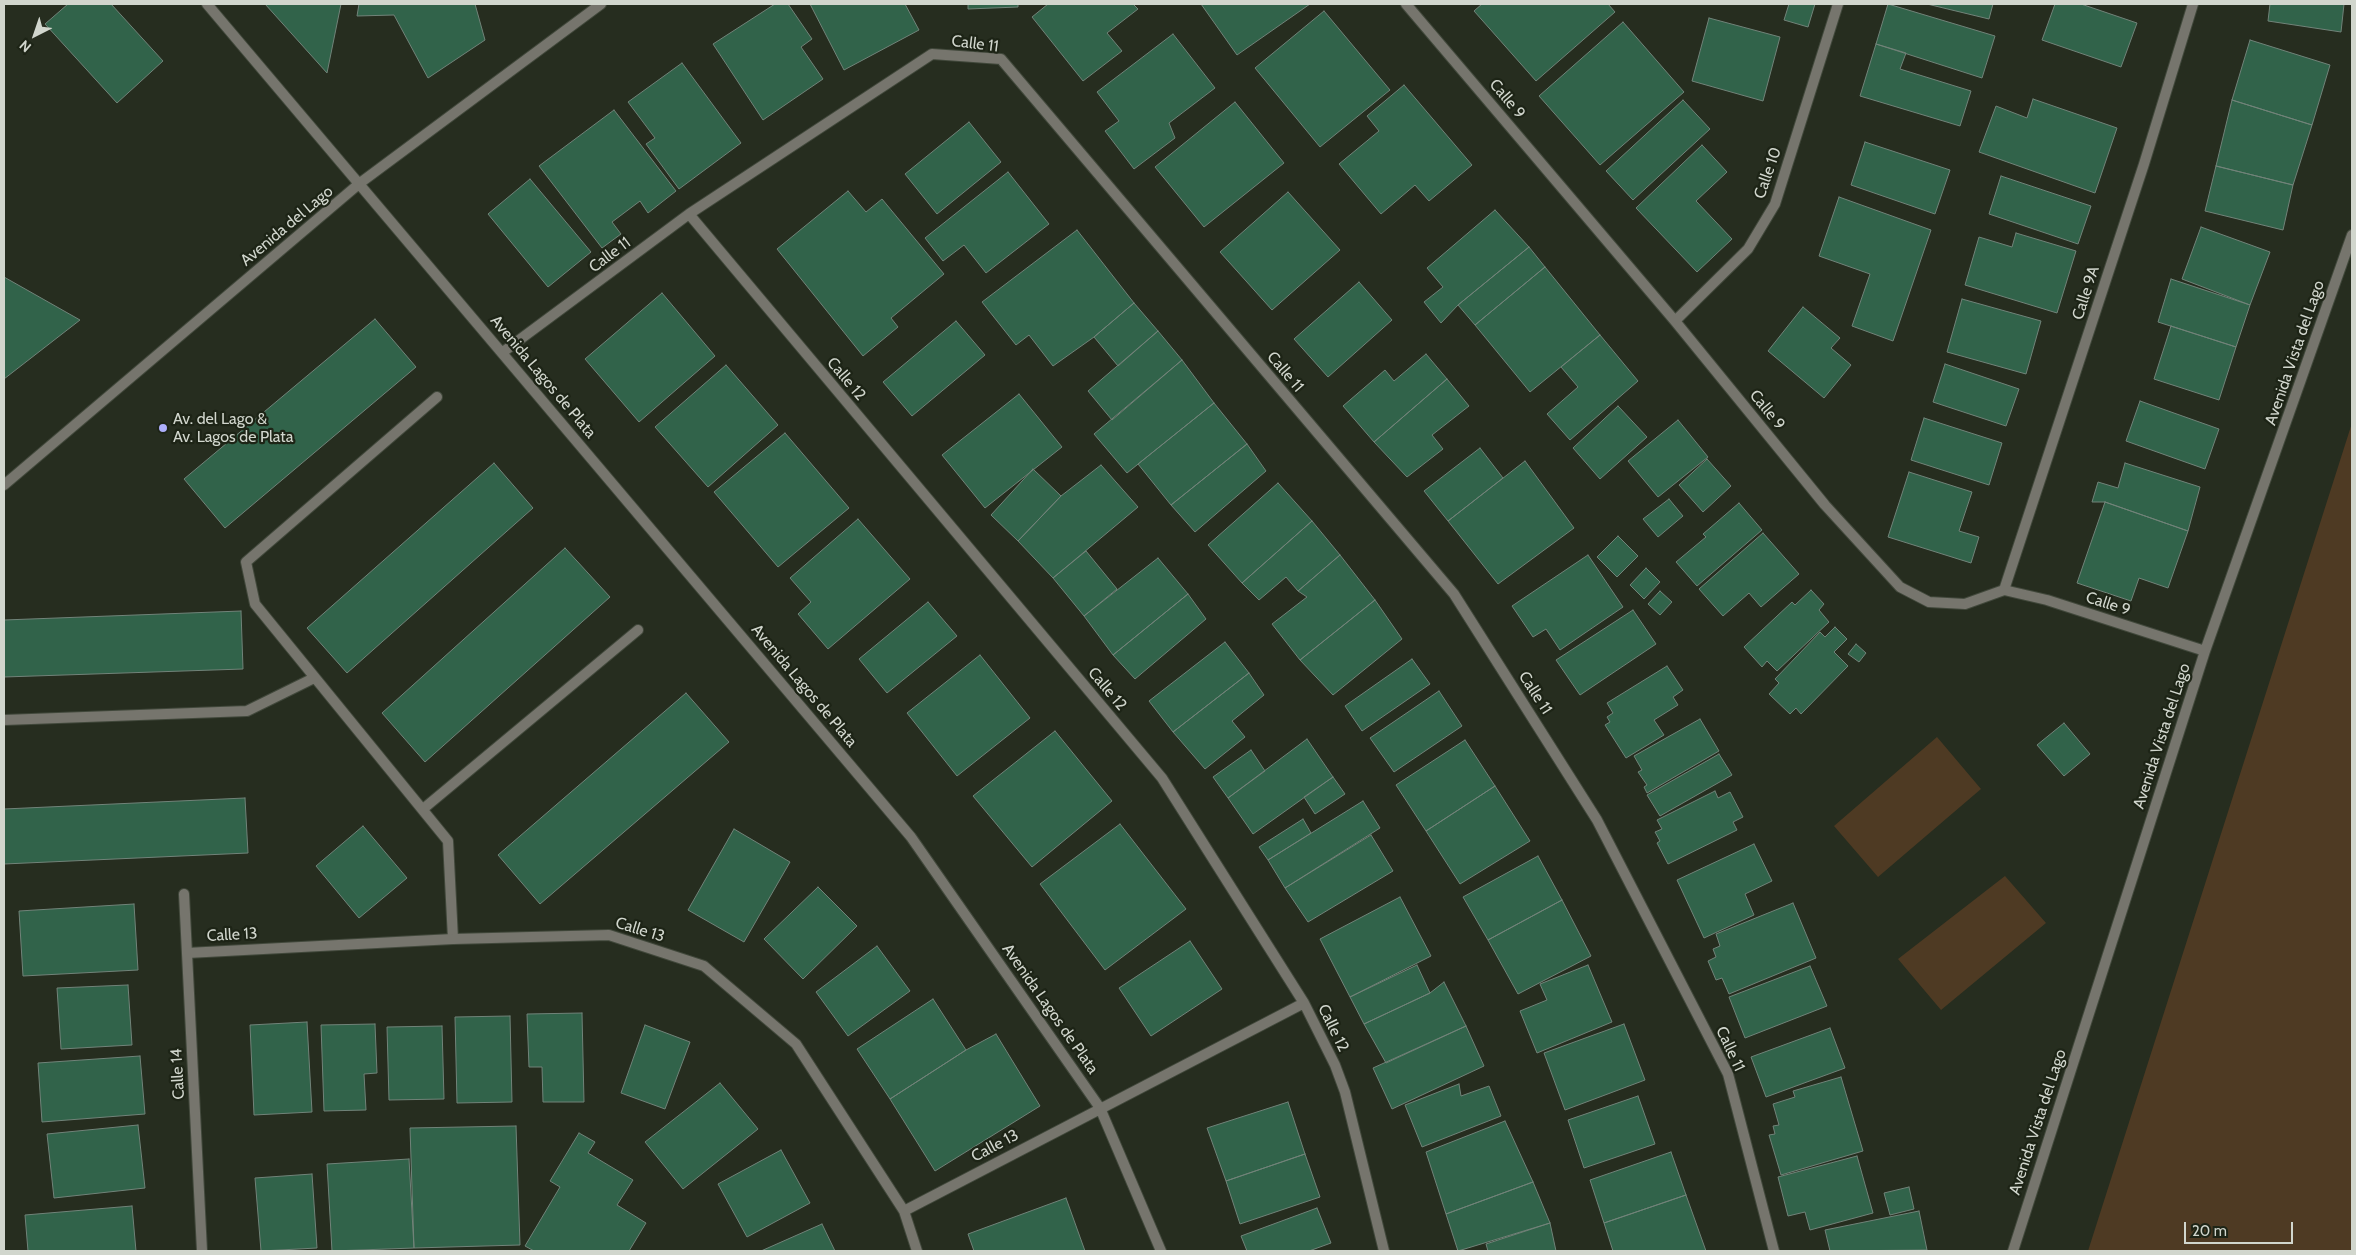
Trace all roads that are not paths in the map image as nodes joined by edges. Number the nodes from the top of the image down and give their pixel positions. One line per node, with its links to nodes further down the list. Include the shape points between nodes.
1 (207, 4): 6 (street, Avenida Lagos de Plata)
2 (601, 4): 6 (street, Avenida del Lago)
3 (1406, 4): 9 (street, Calle 9)
4 (1838, 4): 9 (street, Calle 10, via 1775,204 1748,249)
5 (2193, 4): 13 (street, Calle 9A)
6 (360, 183): 10 (street, Avenida Lagos de Plata); 12 (street, Avenida del Lago)
7 (689, 214): 10 (street, Calle 11); 22 (street, Calle 12, via 1162,778); 29 (street, Calle 11, via 932,54 1001,59 1447,586 1470,619 1597,820 1728,1074)
8 (2352, 235): 15 (street, Avenida Vista del Lago)
9 (1675, 321): 13 (street, Calle 9, via 1825,505 1900,587 1929,602 1965,604)
10 (503, 352): 23 (street, Avenida Lagos de Plata, via 911,837)
11 (437, 397): 16 (street, via 246,562 255,604)
12 (4, 485)
13 (2004, 590): 15 (street, Calle 9, via 2047,600)
14 (638, 630): 18 (street)
15 (2206, 651): 30 (street, Avenida Vista del Lago)
16 (314, 678): 17 (street, via 247,711); 18 (street)
17 (4, 720)
18 (423, 809): 20 (street, via 448,840)
19 (184, 894): 21 (street, Calle 14)
20 (453, 939): 21 (street, Calle 13); 24 (street, Calle 13, via 609,935 704,966 796,1044)
21 (187, 953): 25 (street, Calle 14)
22 (1304, 1004): 23 (street, Calle 13); 28 (street, Calle 12, via 1345,1092)
23 (1100, 1108): 24 (street, Calle 13); 27 (street, Avenida Lagos de Plata)
24 (904, 1211): 26 (street, Calle 13)
25 (202, 1251)
26 (917, 1251)
27 (1161, 1251)
28 (1384, 1251)
29 (1774, 1251)
30 (2012, 1251)

